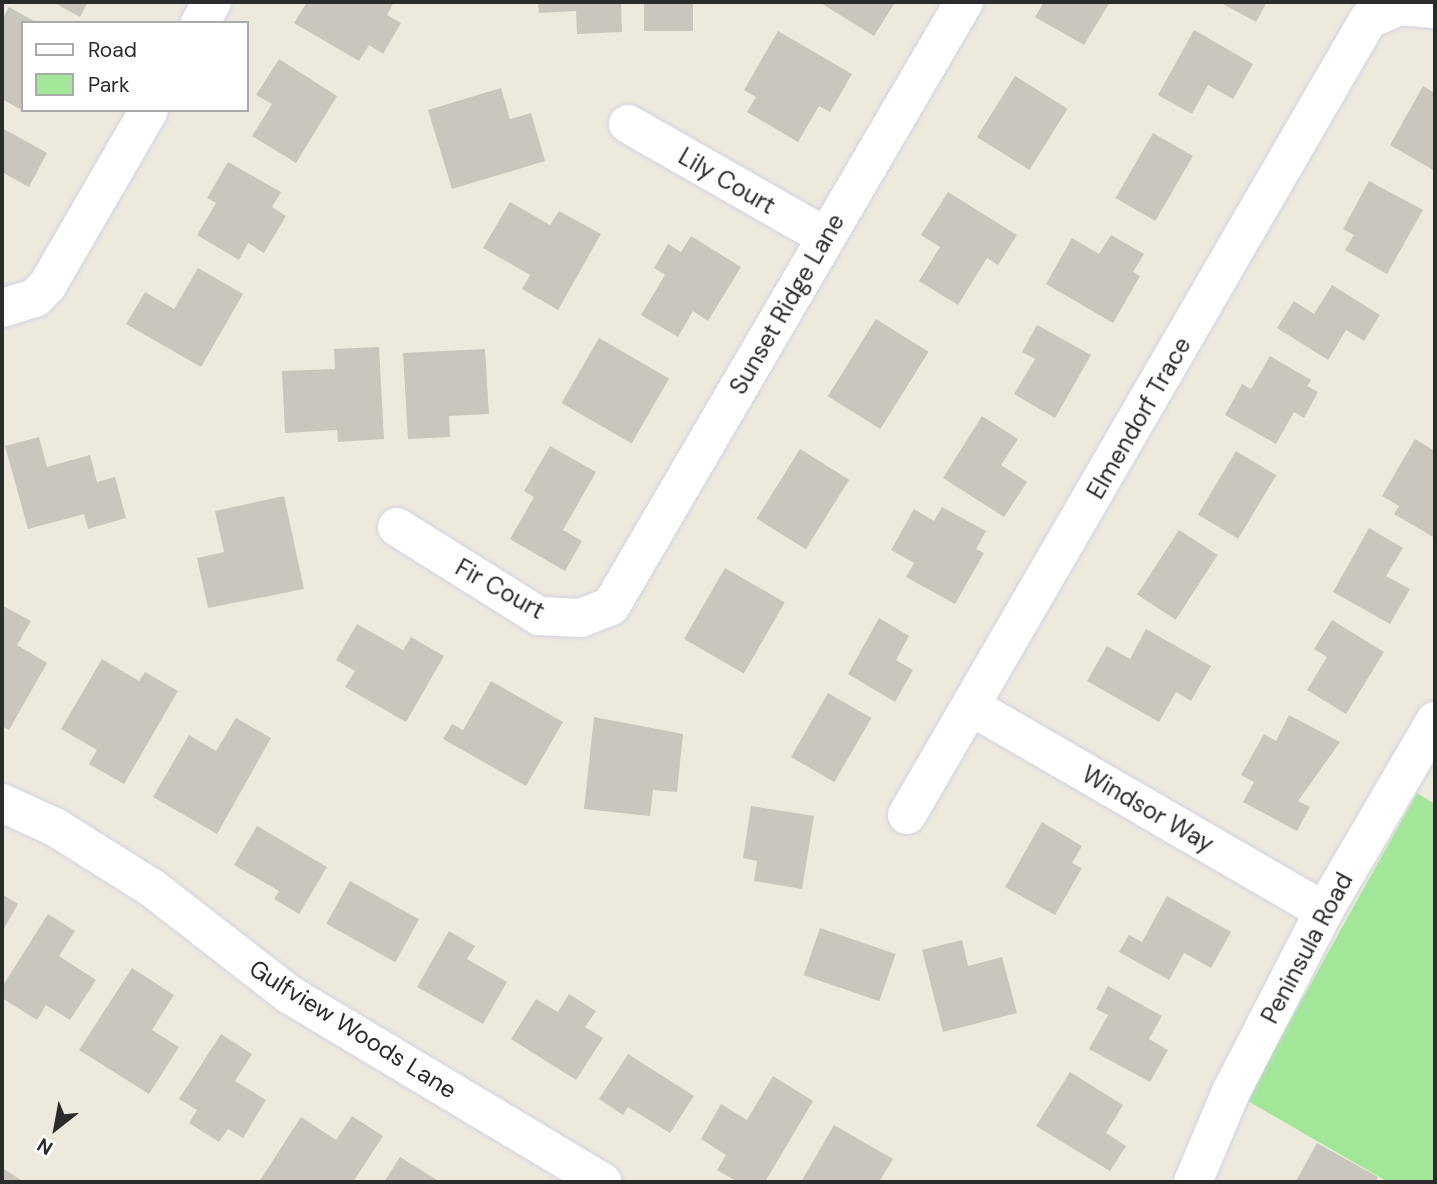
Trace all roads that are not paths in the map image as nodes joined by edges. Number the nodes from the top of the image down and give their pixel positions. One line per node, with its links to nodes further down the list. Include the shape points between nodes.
1 (212, 2): 4 (street)
2 (964, 2): 7 (street, Sunset Ridge Lane)
3 (1435, 9): 11 (street, Elmendorf Trace, via 1399,6 1368,20)
4 (201, 21)
5 (148, 112): 8 (street, via 47,286 35,298)
6 (628, 124): 7 (street, Lily Court)
7 (826, 237): 10 (street, Sunset Ridge Lane)
8 (2, 308)
9 (397, 527): 10 (street, Fir Court, via 539,616 581,618)
10 (611, 606)
11 (972, 707): 14 (street, Elmendorf Trace); 15 (street, Windsor Way)
12 (1435, 721): 15 (street, Peninsula Road)
13 (2, 803): 16 (street, Gulfview Woods Lane, via 55,827 152,888 290,995)
14 (907, 815)
15 (1324, 911): 17 (street, Peninsula Road, via 1231,1091)
16 (602, 1182)
17 (1193, 1182)

